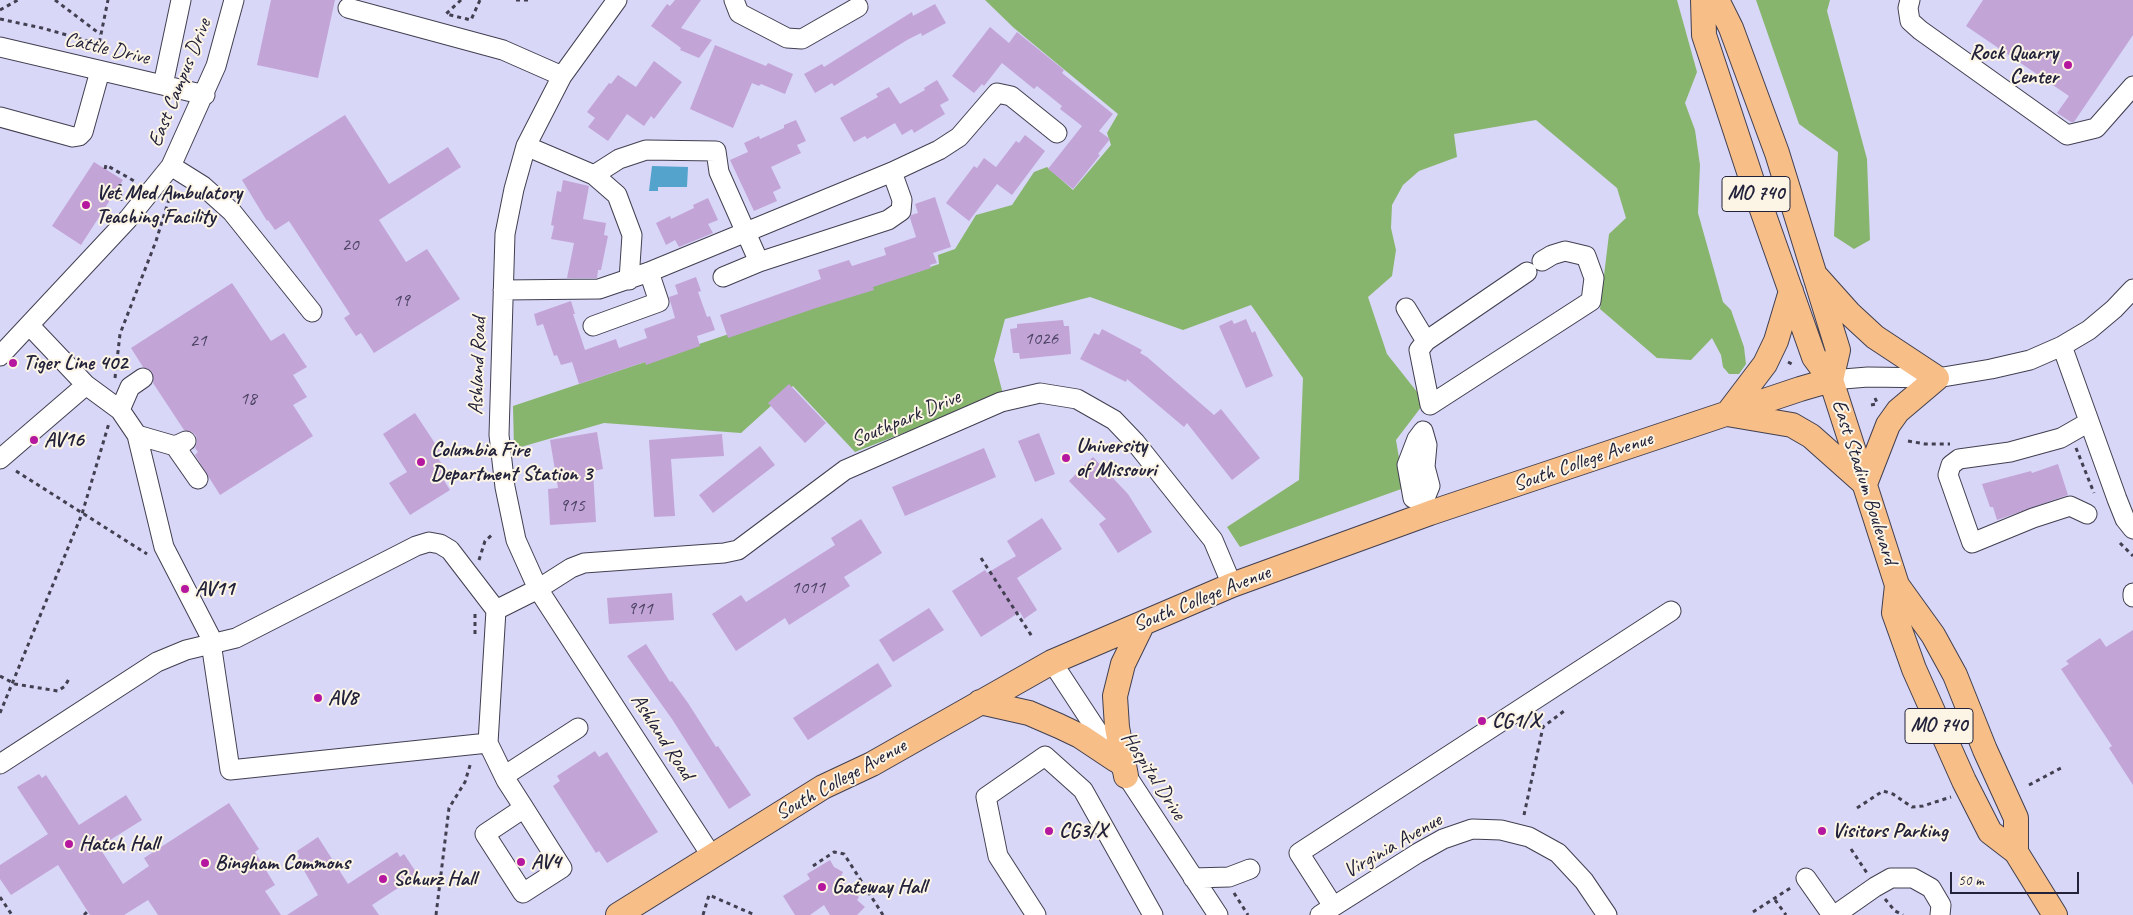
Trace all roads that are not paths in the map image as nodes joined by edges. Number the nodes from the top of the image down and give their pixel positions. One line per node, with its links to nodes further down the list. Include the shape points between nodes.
1 (181, 0): 13 (street)
2 (234, 0): 15 (street, East Campus Drive)
3 (617, 0): 12 (street, Ashland Road)
4 (734, 0): 8 (street, via 739,13 787,38 802,39)
5 (1704, 0): 30 (main road, East Stadium Boulevard / MO 740, via 1704,35)
6 (1717, 0): 25 (main road, East Stadium Boulevard / MO 740, via 1731,28 1777,153)
7 (1910, 0): 14 (street, via 1910,20 1920,30 2067,135 2096,128)
8 (858, 7)
9 (348, 8): 12 (street, via 503,50)
10 (0, 47): 11 (street, Cattle Drive)
11 (100, 71): 13 (street, Cattle Drive); 16 (street, via 83,132 79,136)
12 (562, 76): 18 (street, Ashland Road)
13 (163, 85): 15 (street, Cattle Drive)
14 (2133, 86)
15 (205, 95): 19 (street, East Campus Drive)
16 (0, 117)
17 (1057, 133): 20 (street, via 1011,96 997,93 959,137)
18 (526, 146): 21 (street); 29 (street, Ashland Road, via 505,234)
19 (171, 166): 32 (street, via 203,186 232,212); 33 (street, East Campus Drive, via 128,220)
20 (892, 172): 22 (street); 23 (street, via 902,200 901,211 888,220)
21 (594, 175): 22 (street, via 619,159 646,150 716,151 719,172); 27 (street, via 617,195 632,235)
22 (747, 232): 23 (street); 24 (street)
23 (760, 262): 26 (street)
24 (649, 272): 27 (street); 34 (street, via 660,302)
25 (1814, 274): 39 (main road, via 1876,337); 40 (main road, East Stadium Boulevard / MO 740, via 1838,350)
26 (723, 277)
27 (629, 280): 29 (street, via 599,290)
28 (2133, 289): 36 (street, via 2114,310)
29 (503, 290): 55 (street, Ashland Road, via 500,444 505,487 516,540)
30 (1791, 292): 40 (main road, East Stadium Boulevard / MO 740, via 1814,357); 44 (main road, via 1776,342 1765,364)
31 (1406, 308): 35 (street)
32 (312, 312)
33 (29, 325): 37 (street, East Campus Drive); 41 (street)
34 (593, 326)
35 (1426, 341): 42 (street, via 1419,350); 42 (street, via 1552,255 1565,251 1586,256 1594,278 1591,301)
36 (2062, 346): 39 (street, via 2030,360); 45 (street)
37 (0, 356)
38 (143, 378): 43 (street, via 130,387)
39 (1937, 378): 40 (street); 49 (main road, via 1898,411 1888,425)
40 (1831, 380): 44 (main road, South College Avenue); 49 (main road, East Stadium Boulevard / MO 740)
41 (86, 385): 43 (street); 47 (street)
42 (1430, 405): 50 (street, via 1423,431 1428,445 1425,467 1430,486)
43 (116, 407): 46 (street)
44 (1727, 414): 49 (main road, via 1792,425 1812,436); 50 (main road, South College Avenue)
45 (2089, 422): 51 (street, via 2061,438 2010,452 1959,459 1951,464 1948,475 1972,543 2070,506); 52 (street, via 2125,519)
46 (137, 435): 48 (street, via 180,443); 59 (street, via 164,547)
47 (0, 459)
48 (198, 479)
49 (1865, 484): 53 (main road, East Stadium Boulevard / MO 740)
50 (1424, 509): 54 (main road, South College Avenue)
51 (2087, 514)
52 (2133, 529)
53 (1897, 584): 68 (main road, East Stadium Boulevard / MO 740, via 1933,634 1955,675 2016,818); 68 (main road, East Stadium Boulevard / MO 740, via 1894,613 1938,726 1990,832)
54 (1232, 585): 55 (street, Southpark Drive, via 1213,540 1114,420 1077,399 1040,392 1001,402 845,470 738,550 584,563); 58 (main road, South College Avenue)
55 (538, 589): 56 (street, Southpark Drive); 69 (street, Ashland Road)
56 (496, 610): 59 (street, via 450,550 429,542 236,638); 63 (street)
57 (1671, 611): 74 (street, via 1299,853)
58 (1143, 623): 60 (main road, South College Avenue); 65 (main road, via 1123,664 1115,696)
59 (212, 644): 63 (street, via 230,770); 64 (street, via 157,662)
60 (1052, 662): 61 (main road, South College Avenue); 65 (street, Hospital Drive)
61 (980, 702): 65 (main road, via 1029,713 1059,726 1080,736); 69 (main road, South College Avenue, via 872,764 823,787)
62 (578, 728): 66 (street)
63 (481, 743): 66 (street)
64 (0, 764)
65 (1121, 768): 71 (street, Hospital Drive)
66 (504, 776): 67 (street)
67 (524, 808)
68 (2016, 852): 82 (main road, East Stadium Boulevard / MO 740)
69 (711, 855): 76 (main road, South College Avenue)
70 (1250, 869): 71 (street, via 1229,877)
71 (1194, 878): 78 (street, Hospital Drive)
72 (1799, 882): 80 (street)
73 (1856, 908): 80 (street); 81 (street, via 1875,887 1891,878 1913,878 1931,888 1941,905)
74 (1327, 911): 79 (street, Virginia Avenue, via 1418,853 1443,839 1472,829 1529,837 1558,853 1584,880)
75 (1146, 912): 77 (street, via 1083,790 1045,756 986,797 998,856)
76 (618, 915)
77 (1036, 915)
78 (1218, 915)
79 (1607, 915)
80 (1833, 915)
81 (1940, 915)
82 (2054, 915)

